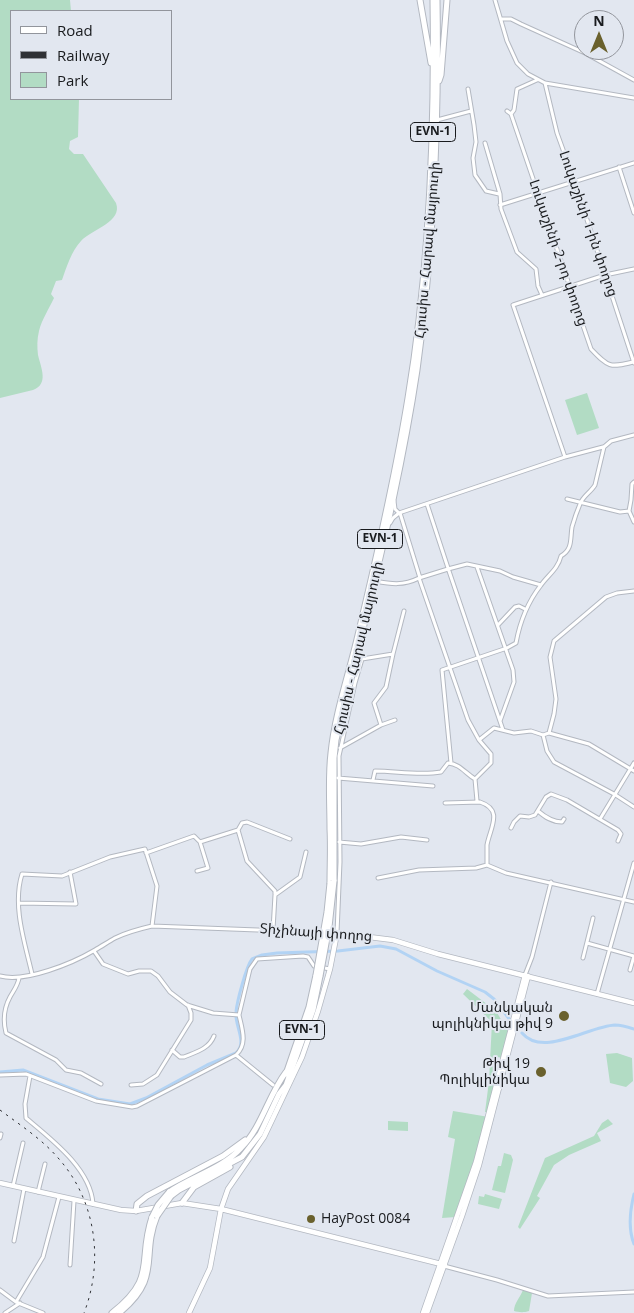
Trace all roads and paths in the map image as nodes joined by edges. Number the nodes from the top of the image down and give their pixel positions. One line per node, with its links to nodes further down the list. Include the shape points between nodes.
1 (420, 0): 7 (highway)
2 (433, 0): 7 (highway, Հյուսիս - Հարավ մայրուղի / EVN-1)
3 (437, 0): 11 (highway, Հյուսիս - Հարավ մայրուղի / EVN-1)
4 (447, 0): 11 (highway)
5 (495, 0): 6 (street)
6 (500, 20): 8 (street, via 517,63); 9 (street, via 511,19 581,50)
7 (433, 70): 96 (highway, Հյուսիս - Հարավ մայրուղի / EVN-1, via 433,146 419,323 394,478 334,731 329,783)
8 (537, 79): 10 (street); 16 (street, via 517,89)
9 (634, 80)
10 (545, 83): 13 (street); 21 (street, Լուկաշինի 1-ին փողոց, via 557,133)
11 (438, 84): 17 (highway, Հյուսիս - Հարավ մայրուղի / EVN-1)
12 (468, 89): 15 (street)
13 (634, 98)
14 (507, 111): 16 (street)
15 (471, 112): 17 (street); 23 (street, via 476,142 473,158 475,175 486,191)
16 (511, 114): 22 (street, Լուկաշինի 2-րդ փողոց)
17 (438, 120): 35 (highway, Հյուսիս - Հարավ մայրուղի / EVN-1, via 427,288 412,404)
18 (485, 143): 23 (street)
19 (634, 163): 20 (street)
20 (619, 167): 21 (street); 25 (street)
21 (574, 180): 22 (street); 27 (street, Լուկաշինի 1-ին փողոց)
22 (538, 193): 24 (street); 28 (street, Լուկաշինի 2-րդ փողոց)
23 (500, 194): 24 (street)
24 (500, 205): 29 (street, via 517,252 536,269)
25 (634, 213)
26 (634, 269): 27 (street)
27 (605, 275): 28 (street); 30 (street, Լուկաշինի 1-ին փողոց)
28 (570, 288): 29 (street); 30 (street, Լուկաշինի 2-րդ փողոց, via 591,349 604,362 616,367)
29 (542, 295): 33 (street, via 513,305)
30 (634, 363)
31 (634, 435): 32 (street)
32 (604, 446): 33 (street); 37 (street, via 592,490)
33 (565, 457): 38 (street)
34 (634, 482): 39 (street)
35 (394, 496): 40 (street, via 394,509); 42 (highway, Հյուսիս - Հարավ մայրուղի / EVN-1)
36 (567, 498): 37 (street)
37 (580, 503): 39 (street); 47 (street, via 570,547)
38 (428, 504): 40 (street); 44 (street)
39 (628, 511): 41 (street)
40 (399, 513): 42 (street, via 392,518); 45 (street)
41 (634, 522)
42 (386, 531): 46 (highway, Հյուսիս - Հարավ մայրուղի / EVN-1)
43 (477, 566): 44 (street, via 467,564); 47 (street); 51 (street)
44 (448, 568): 45 (street); 54 (street)
45 (419, 578): 46 (street, via 400,585); 55 (street)
46 (374, 581): 56 (highway, Հյուսիս - Հարավ մայրուղի / EVN-1)
47 (541, 585): 49 (street)
48 (634, 592): 62 (street, via 606,597 554,641 550,657 556,699)
49 (525, 609): 51 (street, via 515,607); 52 (street, via 516,643)
50 (404, 611): 53 (street)
51 (498, 625): 52 (street)
52 (507, 648): 54 (street); 59 (street, via 514,682)
53 (392, 654): 58 (street, via 362,659); 60 (street, via 386,688 374,703)
54 (478, 658): 55 (street); 59 (street)
55 (449, 666): 65 (street, via 468,720); 67 (street, via 442,670)
56 (347, 694): 58 (street); 64 (highway, Հյուսիս - Հարավ մայրուղի / EVN-1)
57 (395, 720): 60 (street)
58 (347, 722): 64 (street, via 341,727); 66 (street)
59 (500, 722): 61 (street)
60 (380, 725): 66 (street)
61 (503, 730): 63 (street); 65 (street, via 494,728)
62 (549, 733): 63 (street); 69 (street, via 589,744)
63 (543, 735): 75 (street, via 554,762)
64 (336, 740): 96 (highway, Հյուսիս - Հարավ մայրուղի / EVN-1)
65 (479, 740): 72 (street, via 492,754 492,763)
66 (340, 748): 71 (street)
67 (451, 763): 72 (street); 73 (street, via 441,772 432,774 375,771)
68 (634, 763): 69 (street)
69 (630, 769): 70 (street); 75 (street)
70 (634, 771)
71 (338, 778): 73 (street); 88 (street)
72 (475, 779): 76 (street)
73 (373, 780): 74 (street)
74 (433, 786)
75 (614, 794): 78 (street); 80 (street)
76 (477, 801): 77 (street); 92 (street, via 494,813 487,846)
77 (445, 802)
78 (634, 807)
79 (538, 811): 80 (street, via 551,794); 81 (street, via 550,819); 82 (street, via 533,817 520,816)
80 (600, 819): 86 (street, via 620,831)
81 (564, 820)
82 (511, 828)
83 (238, 830): 84 (street, via 247,822); 87 (street); 98 (street, via 247,861)
84 (290, 839)
85 (427, 840): 88 (street, via 401,837 361,844)
86 (618, 841)
87 (200, 842): 90 (street, via 197,837 188,837); 93 (street, via 208,868)
88 (339, 842): 105 (street)
89 (306, 852): 98 (street, via 300,877)
90 (146, 853): 94 (street, via 145,849); 103 (street, via 157,886)
91 (634, 863): 99 (street)
92 (487, 865): 95 (street, via 419,870); 97 (street, via 506,873)
93 (197, 871)
94 (70, 872): 101 (street, via 62,876 22,874); 101 (street, via 76,904)
95 (378, 878)
96 (332, 882): 114 (highway, Հյուսիս - Հարավ մայրուղի / EVN-1, bridge, via 330,918)
97 (551, 882): 99 (street); 115 (street)
98 (275, 894): 104 (street)
99 (624, 900): 100 (street); 107 (street)
100 (634, 902)
101 (19, 903): 113 (street)
102 (593, 918): 106 (street)
103 (152, 926): 104 (street, Տիչինայի փողոց); 108 (street, Տիչինայի փողոց, via 115,938)
104 (273, 930): 105 (street, Տիչինայի փողոց)
105 (337, 932): 111 (main road); 115 (main road, Տիչինայի փողոց, via 392,940)
106 (587, 943): 107 (street); 110 (street)
107 (610, 950): 109 (street); 118 (street)
108 (94, 951): 113 (street, Տիչինայի փողոց); 120 (street, via 104,964 128,974 139,971 158,976 170,992)
109 (634, 956): 112 (street)
110 (583, 958)
111 (330, 969): 121 (street, via 314,966 308,957 303,956 257,959 250,969); 131 (main road, via 310,1035)
112 (630, 970)
113 (32, 974): 117 (street, Տիչինայի փողոց)
114 (318, 975): 125 (highway, Հյուսիս - Հարավ մայրուղի / EVN-1); 131 (highway, Հյուսիս - Հարավ մայրուղի / EVN-1, via 313,1010)
115 (527, 975): 118 (main road, Տիչինայի փողոց); 150 (main road, via 470,1187)
116 (0, 976): 117 (street, Տիչինայի փողոց)
117 (19, 978): 128 (street, via 3,1021 6,1033 56,1060 66,1070 81,1073)
118 (598, 994): 119 (main road, Տիչինայի փողոց)
119 (634, 1003)
120 (187, 1005): 121 (street, via 213,1013); 123 (street, via 191,1020)
121 (236, 1015): 124 (street, via 244,1039)
122 (214, 1036): 123 (street, via 207,1047 184,1057)
123 (172, 1050): 129 (street, via 157,1075 143,1084)
124 (236, 1055): 127 (street, via 137,1106 96,1101); 130 (street)
125 (286, 1072): 131 (highway, Հյուսիս - Հարավ մայրուղի / EVN-1); 132 (highway, Հյուսիս - Հարավ մայրուղի)
126 (0, 1075): 127 (street)
127 (30, 1076): 144 (street, via 26,1118 72,1161 88,1184)
128 (101, 1084)
129 (131, 1085)
130 (273, 1085)
131 (285, 1090): 134 (highway, Հյուսիս - Հարավ մայրուղի, via 279,1094 260,1134); 145 (main road, EVN-1, via 264,1137 233,1180)
132 (251, 1135): 140 (highway, Հյուսիս - Հարավ մայրուղի, via 242,1148 226,1161); 146 (highway, via 223,1156 147,1196 138,1204)
133 (23, 1143): 137 (street)
134 (242, 1157): 140 (highway, Հյուսիս - Հարավ մայրուղի); 143 (highway, via 237,1163 194,1186)
135 (45, 1164): 139 (street)
136 (0, 1183): 137 (main road)
137 (13, 1186): 138 (main road)
138 (24, 1189): 139 (main road); 148 (street)
139 (38, 1192): 141 (main road)
140 (170, 1194): 147 (highway, Հյուսիս - Հարավ մայրուղի, bridge)
141 (59, 1197): 142 (main road); 153 (street, via 43,1257)
142 (74, 1201): 144 (main road); 149 (street)
143 (182, 1203): 145 (main road); 146 (main road)
144 (93, 1205): 146 (main road)
145 (221, 1210): 150 (main road); 158 (main road, EVN-1, via 210,1268)
146 (136, 1211)
147 (154, 1216): 156 (highway, Հյուսիս - Հարավ մայրուղի, via 148,1232 142,1279 133,1294); 157 (highway, Հյուսիս - Հարավ մայրուղի, via 146,1279 134,1300)
148 (14, 1241)
149 (70, 1265)
150 (443, 1265): 152 (street, via 548,1296); 159 (main road); 160 (main road)
151 (0, 1290): 153 (street)
152 (634, 1292)
153 (18, 1302): 154 (street); 155 (street)
154 (5, 1313)
155 (43, 1313)
156 (112, 1313)
157 (119, 1313)
158 (189, 1313)
159 (423, 1313)
160 (427, 1313)

